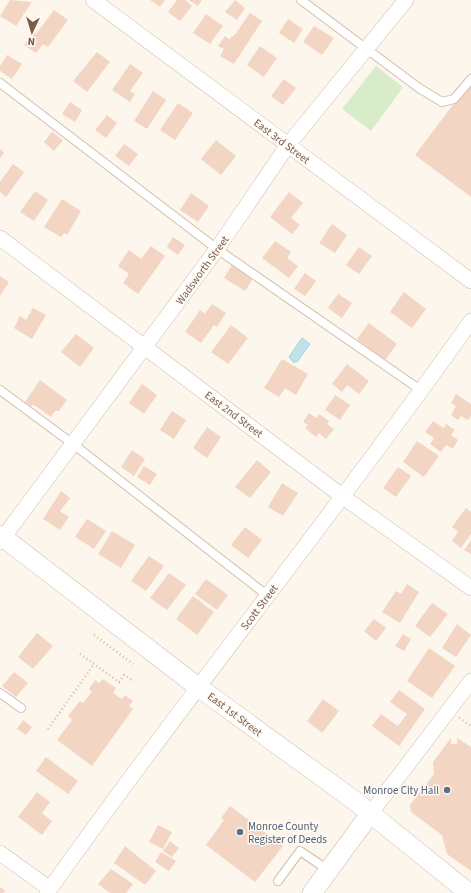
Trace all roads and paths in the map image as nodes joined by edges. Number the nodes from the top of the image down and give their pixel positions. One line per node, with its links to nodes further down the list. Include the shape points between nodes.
1 (93, 0): 7 (street, East 3rd Street)
2 (301, 0): 4 (lane)
3 (406, 0): 4 (street, Wadsworth Street)
4 (368, 48): 5 (lane, via 419,88 442,102 454,99); 7 (street, Wadsworth Street)
5 (471, 79)
6 (0, 83): 9 (lane)
7 (288, 145): 9 (street, Wadsworth Street); 10 (street, East 3rd Street)
8 (0, 238): 12 (street, East 2nd Street)
9 (217, 249): 12 (street, Wadsworth Street); 14 (lane)
10 (471, 281)
11 (471, 321): 14 (street, Scott Street)
12 (146, 347): 15 (street, Wadsworth Street); 16 (street, East 2nd Street)
13 (0, 390): 15 (lane)
14 (422, 391): 16 (street, Scott Street)
15 (73, 444): 17 (street, Wadsworth Street); 19 (lane)
16 (342, 496): 18 (street, East 2nd Street); 19 (street, Scott Street)
17 (1, 538): 26 (street, East 1st Street)
18 (471, 588)
19 (268, 596): 26 (street, Scott Street)
20 (94, 635): 23 (path)
21 (80, 654): 22 (path)
22 (94, 664): 24 (path, via 119,682 124,675); 29 (path)
23 (133, 664)
24 (134, 681)
25 (471, 681): 30 (street)
26 (198, 687): 30 (street, East 1st Street); 34 (street, Scott Street)
27 (0, 693): 28 (lane)
28 (21, 708)
29 (48, 729)
30 (370, 814): 32 (street); 36 (street, East 1st Street)
31 (0, 853): 34 (street)
32 (328, 870): 33 (lane, via 300,851); 35 (street)
33 (278, 881)
34 (48, 891)
35 (312, 893)
36 (469, 893)

